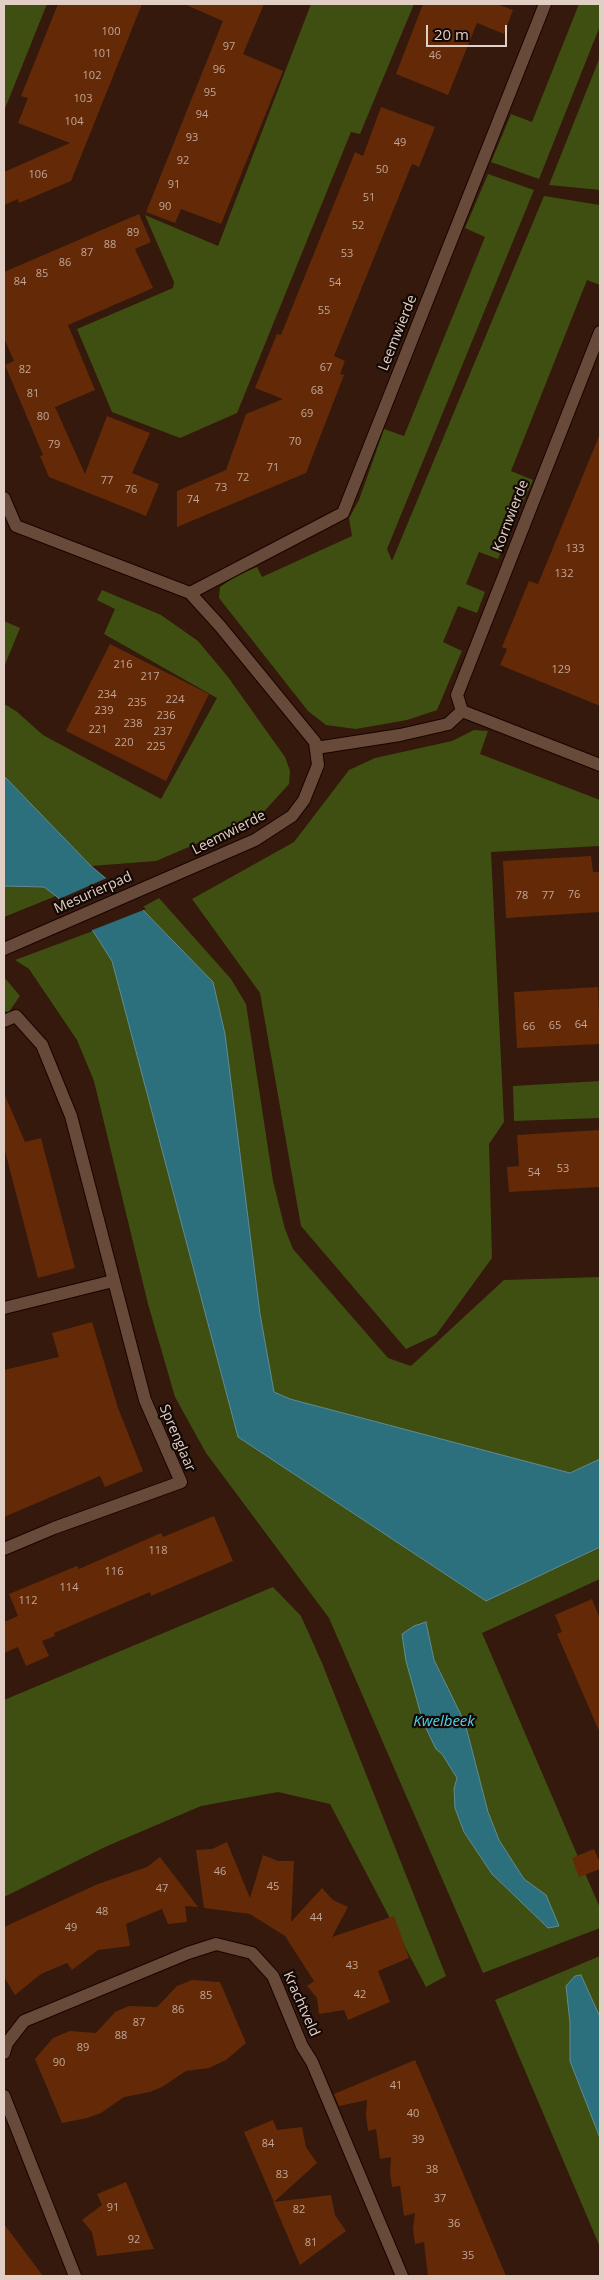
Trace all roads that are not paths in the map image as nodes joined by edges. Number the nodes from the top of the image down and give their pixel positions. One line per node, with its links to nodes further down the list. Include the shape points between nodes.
1 (545, 4): 4 (street, Leemwierde, via 343,514)
2 (600, 332): 5 (street, Kornwierde, via 457,695)
3 (4, 498): 4 (street, via 16,526)
4 (190, 593): 6 (street, via 303,727)
5 (462, 711): 6 (street, via 448,724); 7 (street)
6 (316, 748): 8 (street, Leemwierde, via 318,765 311,785 292,816 255,840)
7 (600, 765)
8 (144, 886): 9 (street, Mesurierpad)
9 (4, 949)
10 (4, 1021): 11 (street, Sprenglaar, via 16,1016 42,1044 71,1116)
11 (113, 1281): 12 (street); 13 (street, Sprenglaar, via 145,1400 180,1482)
12 (4, 1308)
13 (4, 1549)
14 (4, 2053): 17 (street, Krachtveld, via 7,2043 24,2022 188,1953 216,1944 252,1953 273,1976)
15 (4, 2096): 16 (street)
16 (75, 2276)
17 (402, 2276)

